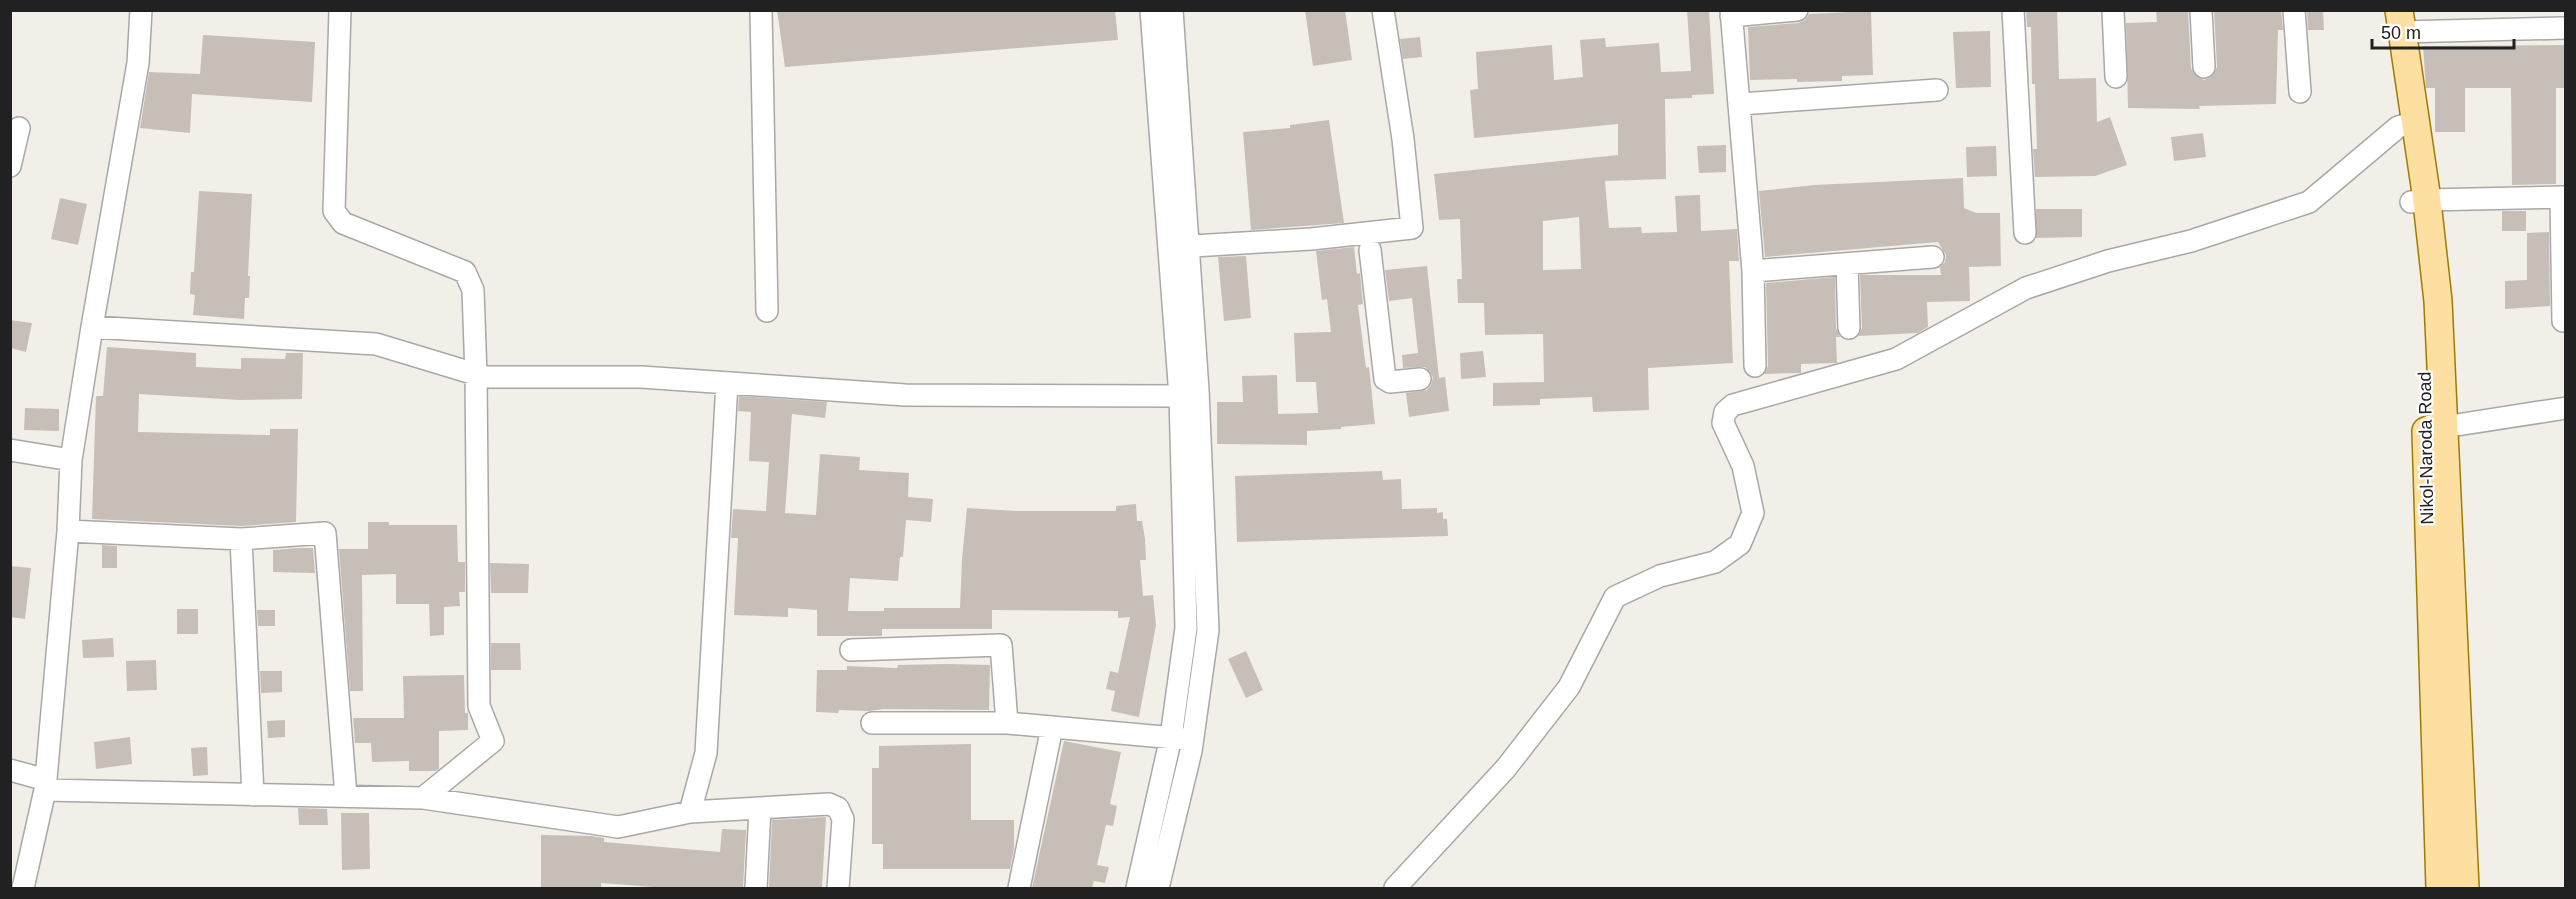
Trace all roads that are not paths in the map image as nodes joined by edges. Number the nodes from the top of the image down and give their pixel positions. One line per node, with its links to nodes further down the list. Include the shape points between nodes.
1 (141, 10): 34 (street, via 138,63)
2 (340, 10): 37 (street, via 334,211 343,223 465,272 473,290)
3 (761, 10): 32 (street)
4 (1151, 10): 28 (street)
5 (1172, 10): 28 (street)
6 (1383, 10): 27 (street, via 1412,228)
7 (1797, 10): 13 (street)
8 (2013, 10): 26 (street)
9 (2113, 10): 17 (street)
10 (2201, 10): 16 (street)
11 (2294, 10): 19 (street)
12 (2381, 10): 21 (main road, Nikol-Naroda Road)
13 (1731, 13): 20 (street)
14 (2400, 21): 15 (street); 21 (main road)
15 (2565, 28)
16 (2204, 67)
17 (2116, 77)
18 (1937, 90): 20 (street)
19 (2300, 92)
20 (1740, 104): 31 (street)
21 (2407, 125): 25 (main road, Nikol-Naroda Road); 65 (street, via 2309,202 2191,241 2108,261 2026,288 1896,359 1732,405 1725,412 1724,423 1743,466 1753,513 1740,544 1715,562 1660,576 1615,597 1569,687 1506,768)
22 (19, 128): 23 (street)
23 (10, 166)
24 (2563, 197): 25 (street); 33 (street)
25 (2419, 201): 42 (main road, Nikol-Naroda Road, via 2422,293)
26 (2025, 233)
27 (1369, 241): 28 (street, via 1311,239); 38 (street, via 1385,379)
28 (1179, 247): 40 (street); 51 (street, via 1198,390 1208,630)
29 (1933, 257): 30 (street)
30 (1846, 264): 31 (street); 35 (street)
31 (1753, 271): 36 (street)
32 (767, 311)
33 (2563, 321)
34 (92, 327): 37 (street, via 376,344); 44 (street)
35 (1849, 328)
36 (1755, 366)
37 (476, 375): 39 (street, via 641,377); 56 (street, via 479,706 493,741)
38 (1420, 379)
39 (727, 383): 40 (street, via 905,395); 58 (street, via 706,753)
40 (1180, 396): 51 (street, via 1186,628)
41 (2565, 408): 42 (street)
42 (2435, 426): 66 (main road, Nikol-Naroda Road); 67 (main road)
43 (10, 450): 44 (street)
44 (71, 460): 45 (street)
45 (68, 531): 46 (street); 53 (street)
46 (241, 539): 54 (street); 55 (street, via 325,533)
47 (851, 650): 49 (street, via 1001,645)
48 (872, 723): 49 (street)
49 (1006, 723): 50 (street)
50 (1052, 727): 51 (street); 62 (street)
51 (1182, 739): 63 (street); 64 (street)
52 (10, 770): 53 (street)
53 (45, 785): 54 (street); 59 (street)
54 (252, 795): 55 (street)
55 (346, 796): 56 (street)
56 (423, 798): 58 (street, via 618,827)
57 (760, 808): 58 (street); 60 (street); 61 (street, via 829,804 838,808 843,819)
58 (690, 812)
59 (23, 888)
60 (756, 888)
61 (838, 888)
62 (1019, 888)
63 (1137, 888)
64 (1158, 888)
65 (1395, 888)
66 (2440, 888)
67 (2465, 888)

